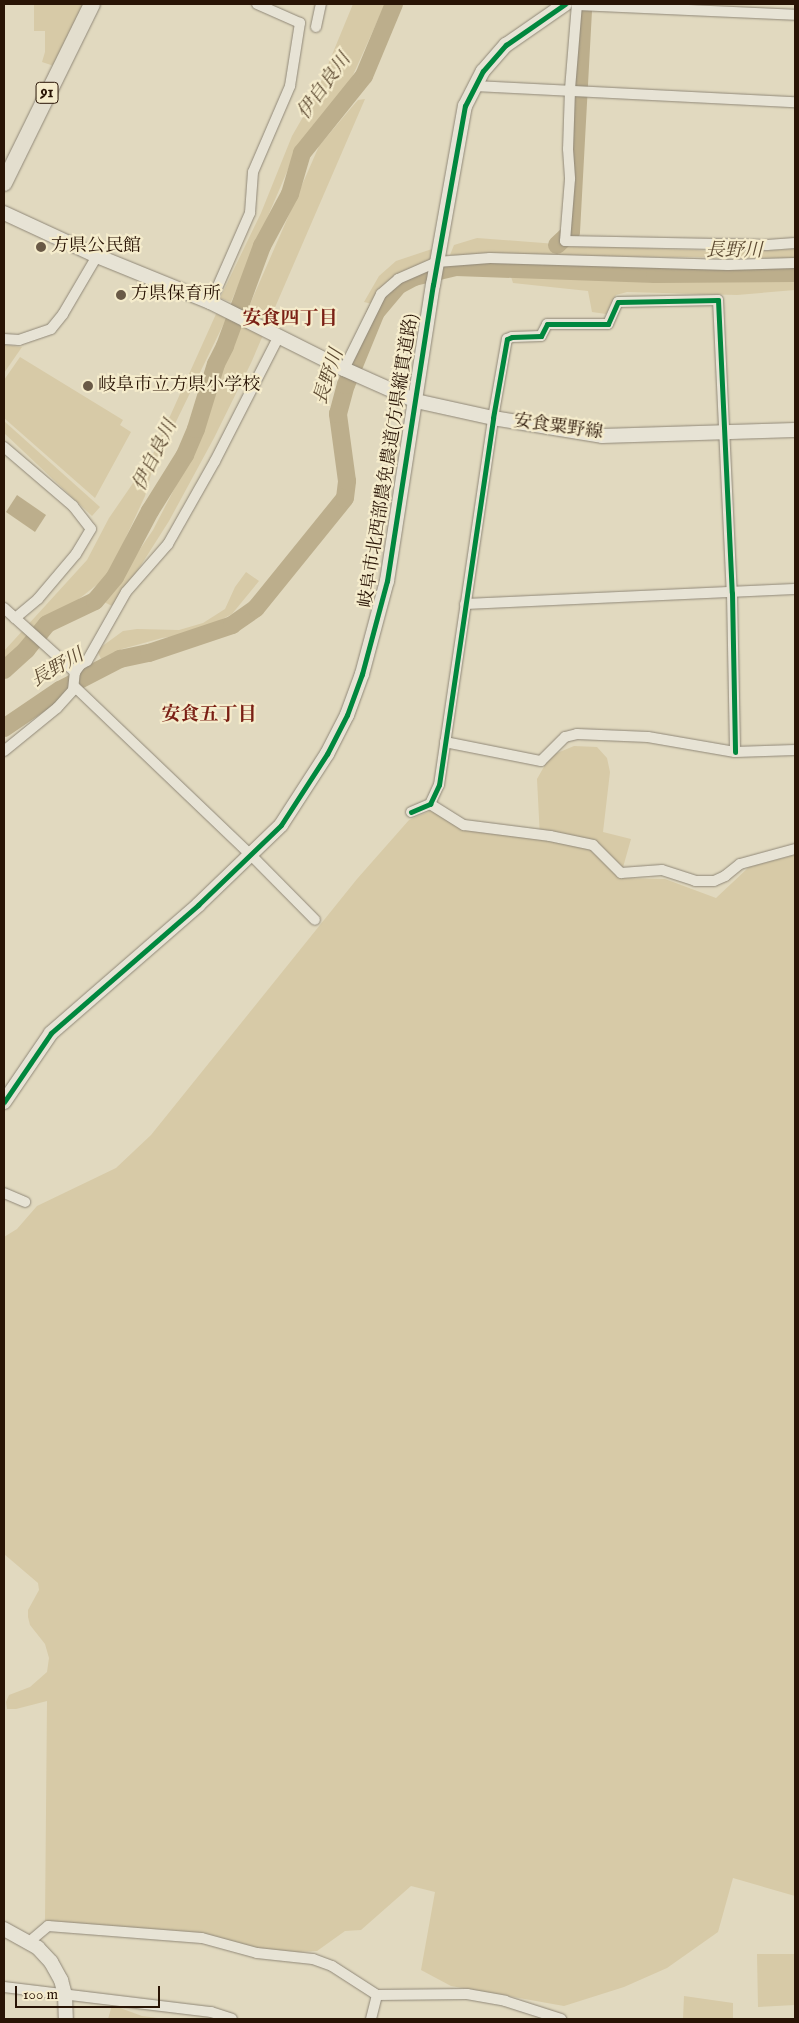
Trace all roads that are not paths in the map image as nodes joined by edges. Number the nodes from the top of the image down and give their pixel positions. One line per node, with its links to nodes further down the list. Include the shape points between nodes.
1 (92, 4): 10 (main road, 91)
2 (257, 4): 17 (street, via 300,23 290,86 253,172 250,213)
3 (321, 4): 6 (street)
4 (573, 4): 5 (street); 7 (street, via 506,45); 8 (street)
5 (795, 15)
6 (316, 26)
7 (474, 86): 8 (street); 16 (street, via 465,106 457,142)
8 (575, 90): 9 (street); 13 (street, via 568,149 570,179 565,241 767,246)
9 (795, 102)
10 (10, 157): 11 (main road, 91)
11 (4, 182)
12 (4, 213): 14 (street, 安食粟野線)
13 (795, 243)
14 (97, 256): 17 (street, 安食粟野線); 19 (street, via 51,329 19,340)
15 (795, 263): 16 (street, via 728,265 490,258)
16 (437, 264): 20 (street, via 398,279 381,294); 21 (street, 岐阜市北西部農免農道(方県縦貫道路))
17 (212, 298): 18 (street, 安食粟野線)
18 (275, 334): 20 (street, 安食粟野線); 31 (street, via 215,461 168,544 126,592 87,661)
19 (4, 339)
20 (346, 369): 21 (street, 安食粟野線)
21 (416, 401): 22 (street, 安食粟野線); 40 (street, 岐阜市北西部農免農道(方県縦貫道路), via 387,580 362,674 347,715 327,754 281,825)
22 (493, 418): 24 (street, 安食粟野線, via 602,436); 24 (street, via 507,339 541,336 547,324 608,324 618,302 718,300); 28 (street)
23 (795, 430): 24 (street, 安食粟野線)
24 (724, 433): 27 (street)
25 (4, 447): 30 (street, via 73,506 91,529 76,554)
26 (795, 589): 27 (street)
27 (732, 593): 28 (street); 36 (street)
28 (465, 604): 33 (street)
29 (4, 608): 30 (street)
30 (17, 620): 31 (street)
31 (72, 669): 32 (street)
32 (75, 687): 35 (street, via 57,708); 40 (street)
33 (445, 742): 36 (street, via 541,761 565,738 577,734 639,736); 37 (street, via 439,785)
34 (795, 750): 36 (street)
35 (4, 752)
36 (735, 752)
37 (430, 804): 38 (street); 39 (street, via 464,825 592,845 621,873 662,870 695,881 714,881 740,864)
38 (411, 812)
39 (795, 849)
40 (251, 855): 41 (street); 42 (street, 岐阜市北西部農免農道(方県縦貫道路), via 51,1033)
41 (315, 920)
42 (4, 1102)
43 (4, 1193): 44 (street)
44 (25, 1202)
45 (4, 1929): 46 (street)
46 (29, 1942): 48 (street, via 51,1962); 49 (street, via 48,1926 202,1938 257,1953 313,1959 332,1966)
47 (4, 1987): 48 (street)
48 (65, 1995): 50 (street); 51 (street, via 211,2012)
49 (377, 1995): 52 (street); 53 (street, via 467,1994 505,2001)
50 (66, 2019)
51 (232, 2019)
52 (371, 2019)
53 (561, 2019)

